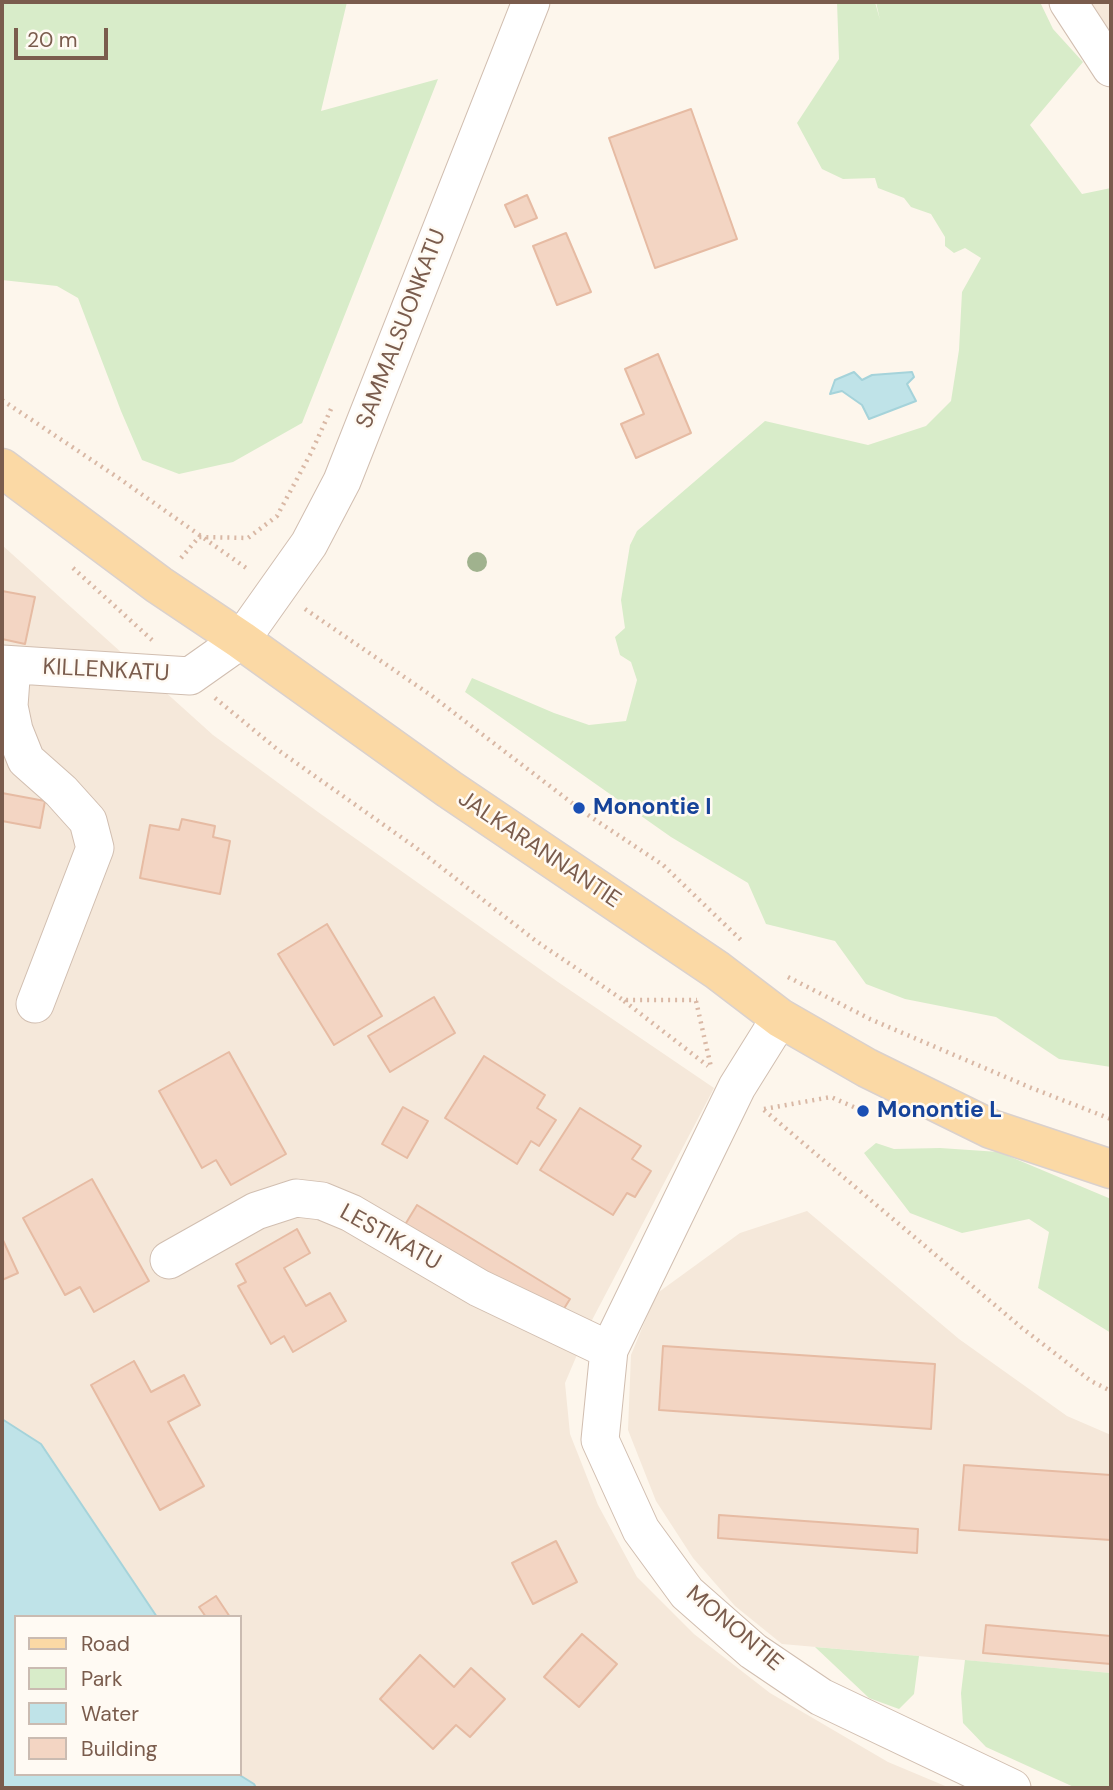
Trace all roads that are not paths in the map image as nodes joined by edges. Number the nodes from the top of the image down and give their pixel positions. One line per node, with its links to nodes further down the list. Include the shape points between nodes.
1 (531, 2): 5 (street, SAMMALSUONKATU, via 342,481 309,544)
2 (1068, 2): 3 (street)
3 (1111, 68)
4 (2, 468): 5 (main road, JALKARANNANTIE)
5 (241, 640): 6 (street, KILLENKATU, via 190,676); 8 (main road, JALKARANNANTIE)
6 (7, 665): 7 (street, via 9,706 26,760 88,821 95,848)
7 (35, 1004)
8 (780, 1018): 9 (main road, JALKARANNANTIE, via 867,1068 991,1129); 11 (street, MONONTIE, via 737,1088)
9 (1111, 1170)
10 (169, 1260): 11 (street, LESTIKATU, via 256,1212 296,1198 321,1201 351,1213 479,1288)
11 (609, 1350): 12 (street, MONONTIE, via 600,1440 641,1530 687,1593 753,1651 821,1697)
12 (1012, 1788)

